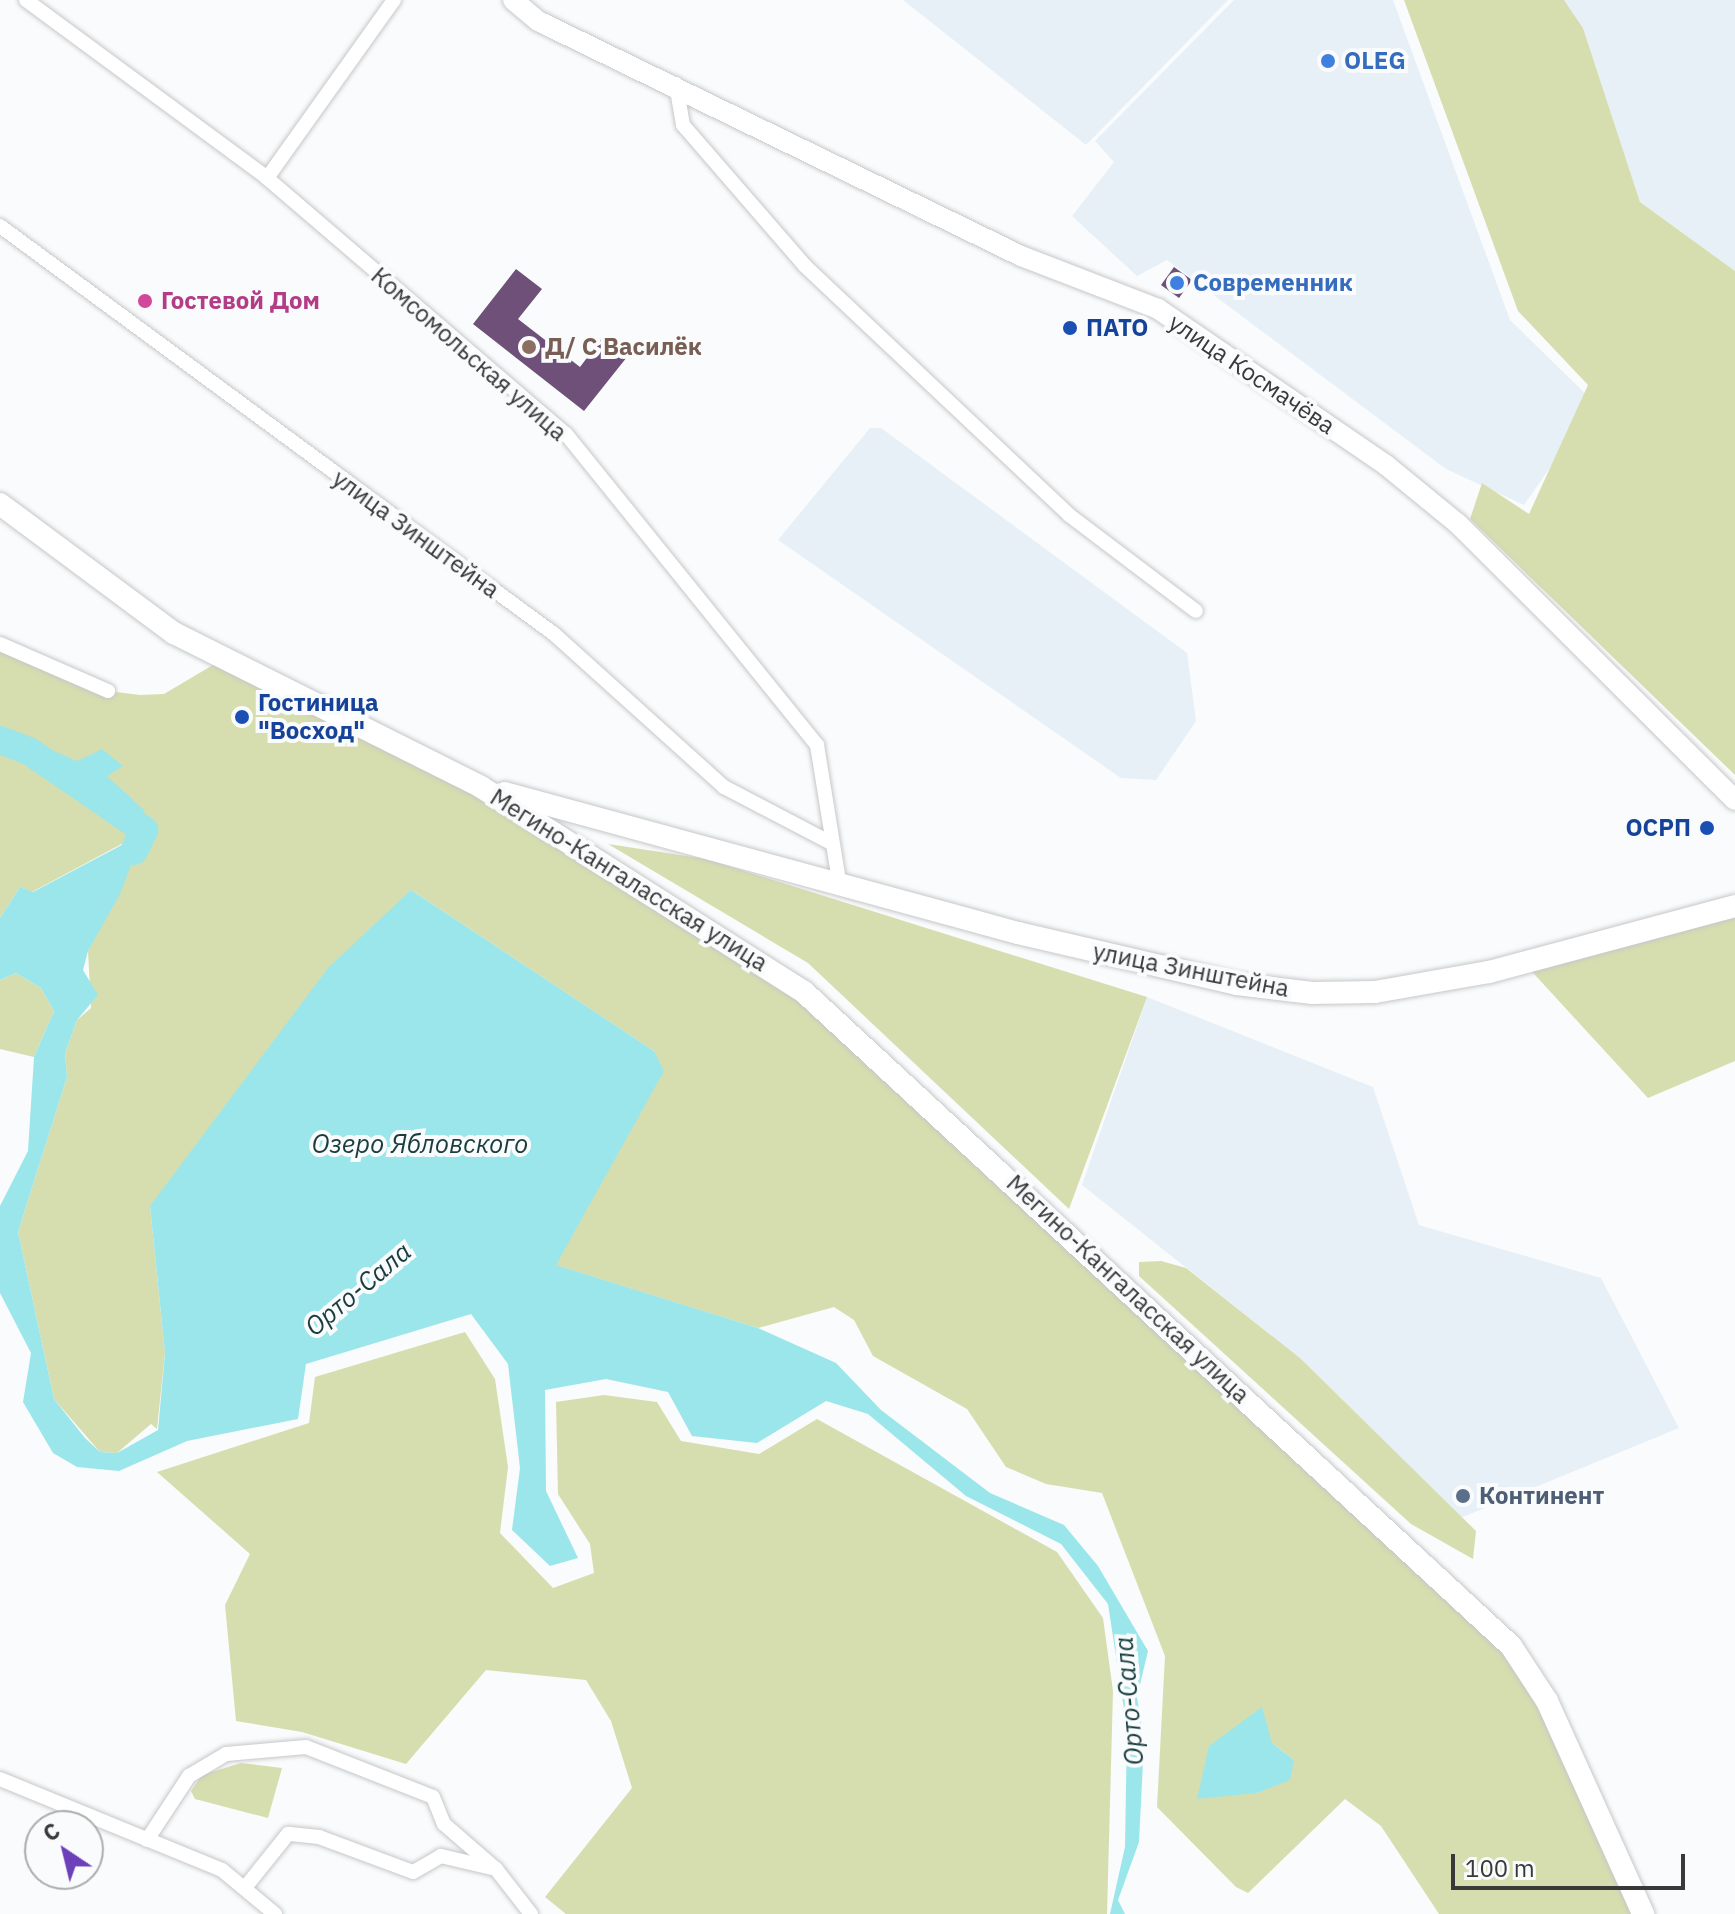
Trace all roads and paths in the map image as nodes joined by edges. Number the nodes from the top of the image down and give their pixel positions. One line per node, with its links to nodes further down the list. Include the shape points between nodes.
1 (26, 0): 5 (street, Комсомольская улица)
2 (394, 0): 5 (street)
3 (513, 0): 4 (main road, улица Космачёва, via 538,21)
4 (676, 84): 8 (street, via 683,125 805,266 1069,515); 12 (main road, улица Космачёва, via 1021,256 1158,309 1386,465 1458,524)
5 (267, 178): 13 (street, Комсомольская улица, via 566,434 817,745)
6 (0, 226): 13 (street, улица Зинштейна, via 554,634 724,787)
7 (0, 504): 11 (main road, Мегино-Кангаласская улица, via 174,633)
8 (1196, 611)
9 (0, 644): 10 (street)
10 (108, 691)
11 (481, 787): 14 (main road, Мегино-Кангаласская улица); 22 (main road, Мегино-Кангаласская улица, via 804,992 1475,1611 1511,1646 1547,1701)
12 (1735, 800)
13 (829, 842): 14 (street, Комсомольская улица)
14 (839, 881): 15 (main road, улица Зинштейна, via 1018,933 1237,984 1312,993 1375,992 1489,972)
15 (1735, 906)
16 (0, 1779): 17 (street)
17 (147, 1840): 18 (street, via 189,1776 226,1754 306,1747 433,1797 444,1824); 19 (street)
18 (496, 1869): 19 (street, via 441,1856 413,1872 319,1837 288,1834); 21 (street)
19 (248, 1884): 20 (street)
20 (275, 1914)
21 (531, 1914)
22 (1643, 1914)

